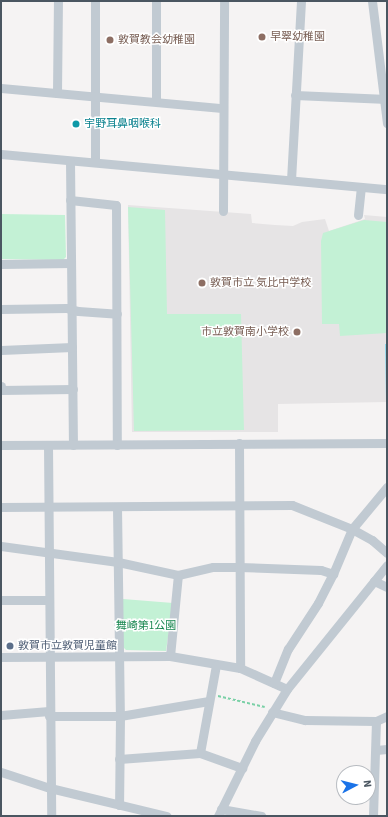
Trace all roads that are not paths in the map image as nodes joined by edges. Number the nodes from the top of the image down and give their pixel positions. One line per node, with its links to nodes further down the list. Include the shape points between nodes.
1 (58, 1): 8 (street)
2 (95, 1): 10 (street)
3 (156, 1): 12 (street)
4 (224, 1): 13 (street)
5 (301, 1): 9 (street)
6 (372, 1): 11 (street)
7 (1, 88): 8 (street)
8 (57, 93): 10 (street)
9 (295, 95): 11 (street); 19 (street)
10 (95, 96): 12 (street); 17 (street)
11 (386, 99): 14 (street)
12 (156, 102): 13 (street)
13 (222, 108): 18 (street)
14 (387, 123)
15 (1, 154): 16 (street)
16 (70, 161): 17 (street); 22 (street)
17 (95, 162): 18 (street)
18 (222, 174): 19 (street); 23 (street)
19 (291, 180): 20 (street)
20 (362, 187): 21 (street); 24 (street)
21 (387, 189)
22 (70, 200): 25 (street); 29 (street, via 116,205)
23 (223, 211)
24 (358, 215)
25 (71, 263): 26 (street); 28 (street)
26 (1, 264)
27 (1, 309): 28 (street)
28 (72, 310): 29 (street); 30 (street)
29 (116, 314): 39 (street)
30 (72, 347): 31 (street); 33 (street)
31 (1, 350)
32 (1, 386): 33 (street, via 1,390)
33 (73, 389): 38 (street)
34 (239, 443): 35 (street); 39 (street); 42 (street)
35 (387, 443)
36 (1, 445): 37 (street)
37 (48, 445): 38 (street); 44 (street)
38 (74, 445): 39 (street)
39 (117, 445)
40 (387, 487): 45 (street)
41 (118, 506): 42 (street); 44 (street); 49 (street)
42 (239, 506): 45 (street, via 292,505); 51 (street)
43 (1, 507): 44 (street)
44 (48, 507): 47 (street)
45 (352, 529): 48 (street, via 372,540); 52 (street)
46 (1, 546): 47 (street)
47 (48, 552): 49 (street); 57 (street)
48 (387, 553)
49 (118, 562): 53 (street); 58 (street)
50 (387, 565): 54 (street)
51 (239, 566): 52 (street, via 321,570); 53 (street, via 213,567); 63 (street)
52 (332, 574): 64 (street, via 318,603 288,649)
53 (178, 575): 59 (street)
54 (374, 581): 55 (street); 65 (street)
55 (387, 587)
56 (1, 600): 57 (street)
57 (49, 600): 61 (street)
58 (118, 656): 59 (street); 61 (street); 70 (street)
59 (170, 656): 62 (street)
60 (1, 657): 61 (street)
61 (49, 657): 68 (street)
62 (216, 665): 63 (street); 66 (street)
63 (240, 668): 64 (street)
64 (274, 683): 65 (street)
65 (287, 689): 67 (street)
66 (210, 697): 70 (street); 75 (street)
67 (272, 712): 72 (street, via 305,720); 77 (street)
68 (49, 714): 69 (street); 70 (street); 79 (street)
69 (1, 715)
70 (120, 716): 76 (street)
71 (387, 716): 72 (street)
72 (376, 721): 74 (street)
73 (387, 748): 74 (street)
74 (376, 750): 85 (street)
75 (200, 753): 76 (street); 77 (street)
76 (119, 759): 80 (street)
77 (242, 768): 81 (street)
78 (1, 772): 79 (street)
79 (50, 788): 80 (street); 82 (street)
80 (119, 805): 83 (street)
81 (220, 812): 84 (street)
82 (51, 816)
83 (167, 816)
84 (261, 816)
85 (373, 816)

